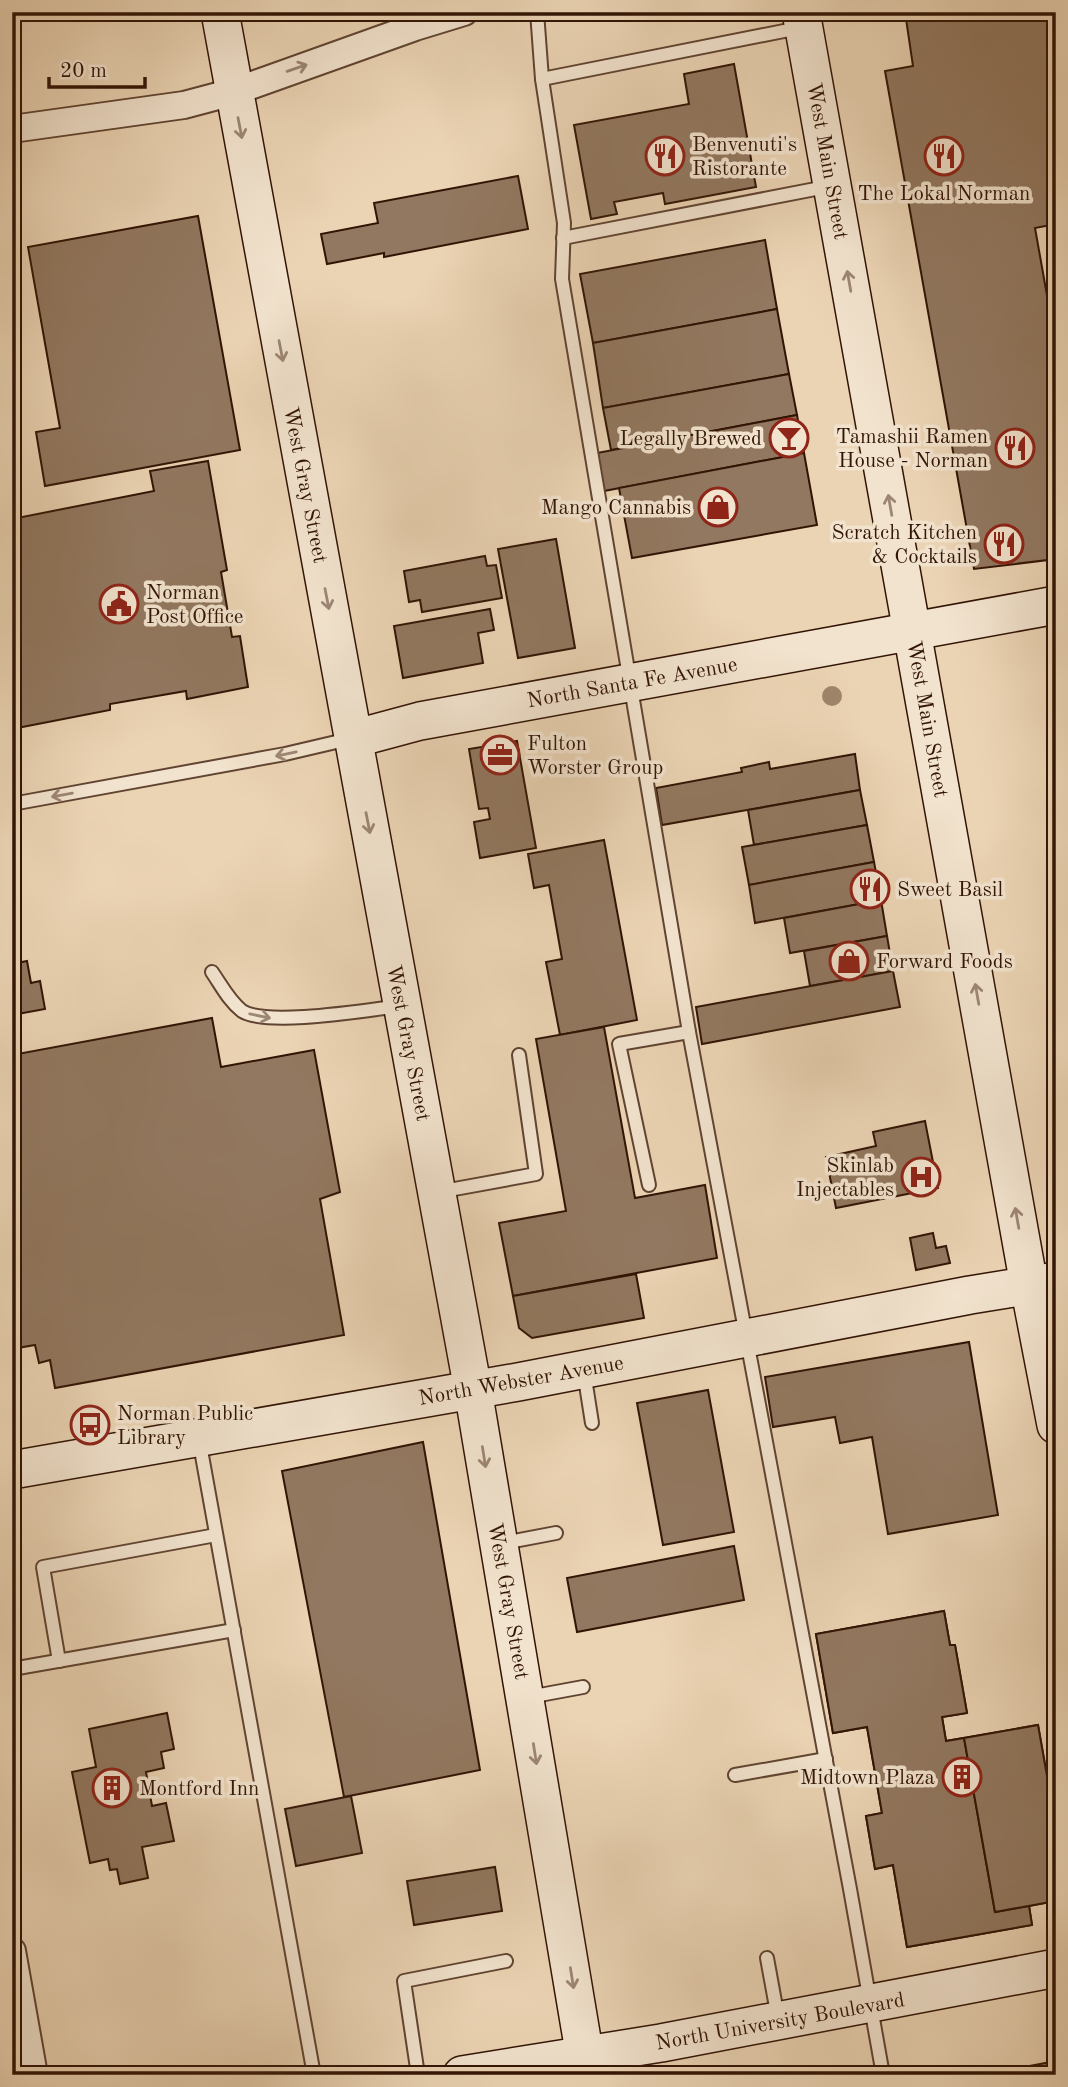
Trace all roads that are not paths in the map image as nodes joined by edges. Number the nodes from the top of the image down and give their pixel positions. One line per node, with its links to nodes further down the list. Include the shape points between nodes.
1 (220, 12): 6 (main road, West Gray Street)
2 (464, 12): 6 (street, one-way to 2)
3 (537, 12): 5 (lane)
4 (802, 20): 5 (lane); 8 (main road, West Main Street)
5 (542, 79): 9 (lane)
6 (233, 92): 7 (street, via 184,105); 13 (main road, West Gray Street, one-way to 13)
7 (12, 129)
8 (832, 186): 9 (lane); 11 (main road, West Main Street, one-way to 8)
9 (563, 238): 12 (lane, via 562,279)
10 (1056, 604): 11 (main road, North Santa Fe Avenue)
11 (912, 629): 12 (main road, North Santa Fe Avenue); 21 (main road, West Main Street, one-way to 11)
12 (631, 682): 13 (main road, North Santa Fe Avenue, via 407,723); 17 (lane)
13 (353, 738): 14 (lane, one-way to 14); 16 (main road, West Gray Street, one-way to 16)
14 (12, 804)
15 (212, 972): 16 (lane, one-way to 16, via 244,1012 268,1018)
16 (402, 1006): 20 (main road, West Gray Street)
17 (689, 1032): 19 (lane, via 620,1044); 22 (lane)
18 (519, 1055): 20 (lane, via 536,1174)
19 (649, 1185)
20 (438, 1192): 24 (main road, West Gray Street)
21 (1042, 1283): 22 (main road, North Webster Avenue); 26 (main road, West Main Street)
22 (746, 1338): 23 (main road, North Webster Avenue); 37 (lane)
23 (583, 1370): 24 (main road, North Webster Avenue); 25 (lane)
24 (473, 1390): 27 (main road, North Webster Avenue); 31 (main road, West Gray Street, one-way to 31)
25 (592, 1423)
26 (1056, 1425)
27 (199, 1439): 28 (main road, North Webster Avenue); 30 (lane)
28 (12, 1470)
29 (556, 1533): 31 (lane)
30 (216, 1535): 32 (lane); 33 (lane, via 43,1567)
31 (499, 1544): 36 (main road, West Gray Street)
32 (234, 1630): 33 (lane); 47 (lane)
33 (59, 1661): 34 (lane)
34 (12, 1669)
35 (583, 1687): 36 (lane)
36 (525, 1698): 45 (main road, West Gray Street, one-way to 45)
37 (826, 1759): 38 (lane); 43 (lane)
38 (735, 1775)
39 (12, 1951): 46 (street)
40 (767, 1958): 44 (lane)
41 (506, 1961): 48 (lane, via 404,1981)
42 (1056, 1968): 43 (main road, North University Boulevard)
43 (870, 2005): 44 (main road, North University Boulevard); 50 (lane)
44 (779, 2022): 45 (main road, North University Boulevard, via 661,2043)
45 (587, 2065): 49 (main road, North University Boulevard)
46 (34, 2075)
47 (314, 2075)
48 (418, 2075)
49 (462, 2075)
50 (883, 2075)

